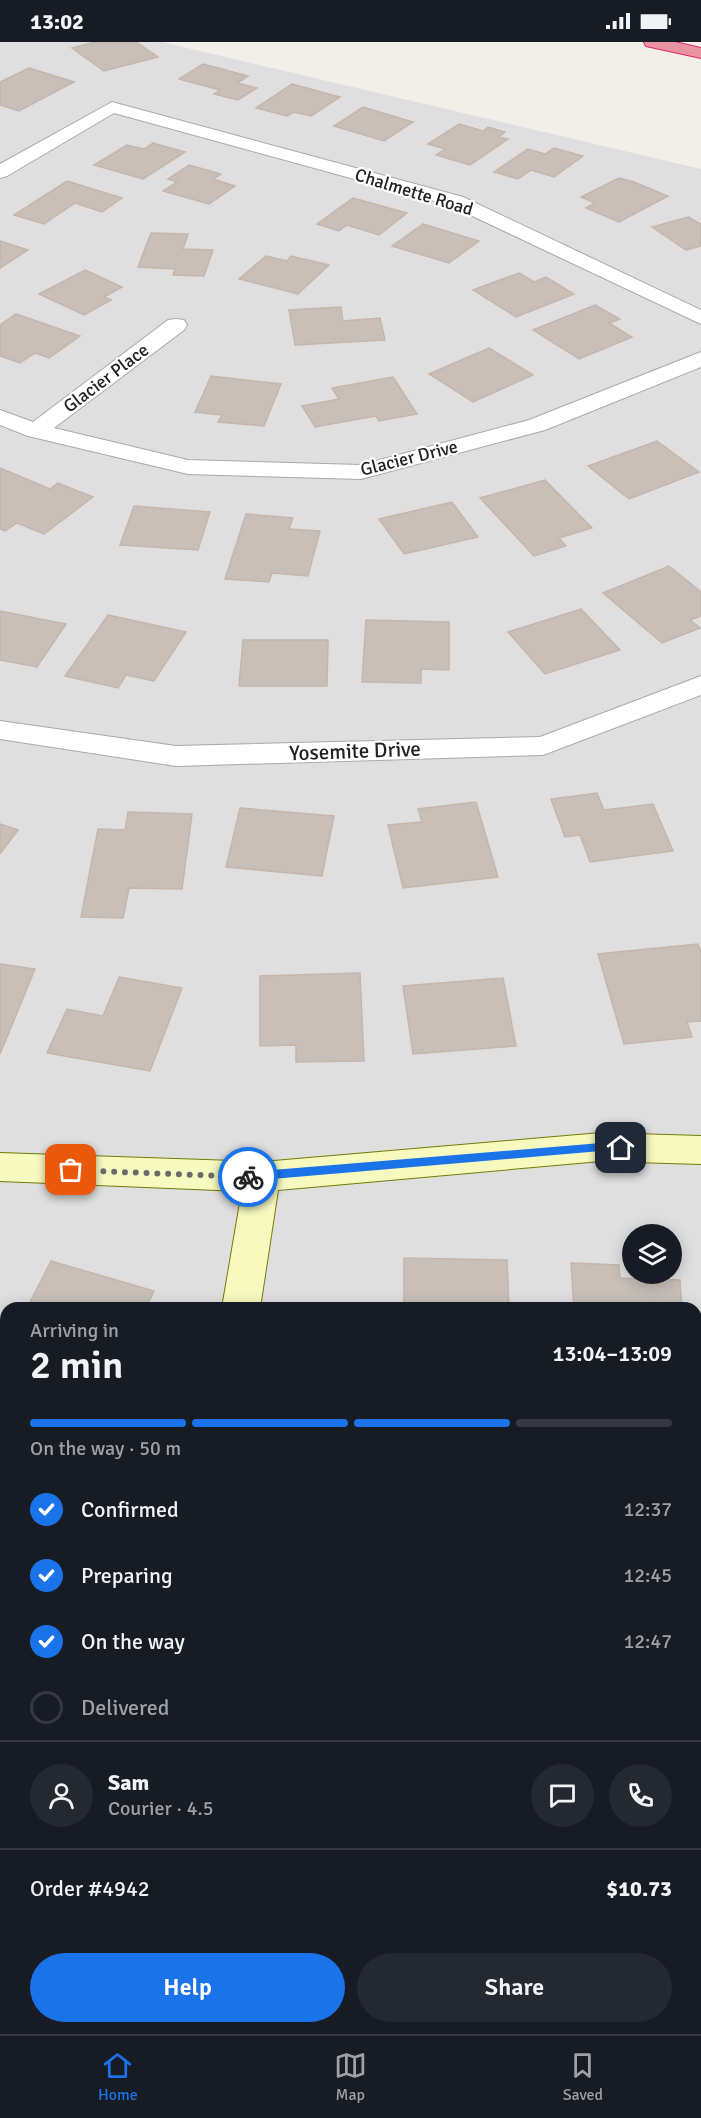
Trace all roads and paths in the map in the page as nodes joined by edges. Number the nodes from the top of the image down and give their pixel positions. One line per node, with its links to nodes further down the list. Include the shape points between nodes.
1 (652, 42): 2 (highway)
2 (701, 53)
3 (0, 172): 4 (street, Chalmette Road, via 112,107 456,201)
4 (699, 314)
5 (176, 325): 8 (street, Glacier Place)
6 (701, 359): 8 (street, Glacier Drive, via 537,425 361,472 188,467)
7 (0, 417): 8 (street, Glacier Drive)
8 (36, 431)
9 (701, 685): 10 (street, Yosemite Drive, via 543,746 176,756)
10 (0, 730)
11 (701, 1150): 13 (street, via 601,1147)
12 (0, 1167): 13 (street)
13 (262, 1177): 14 (street)
14 (242, 1302)

